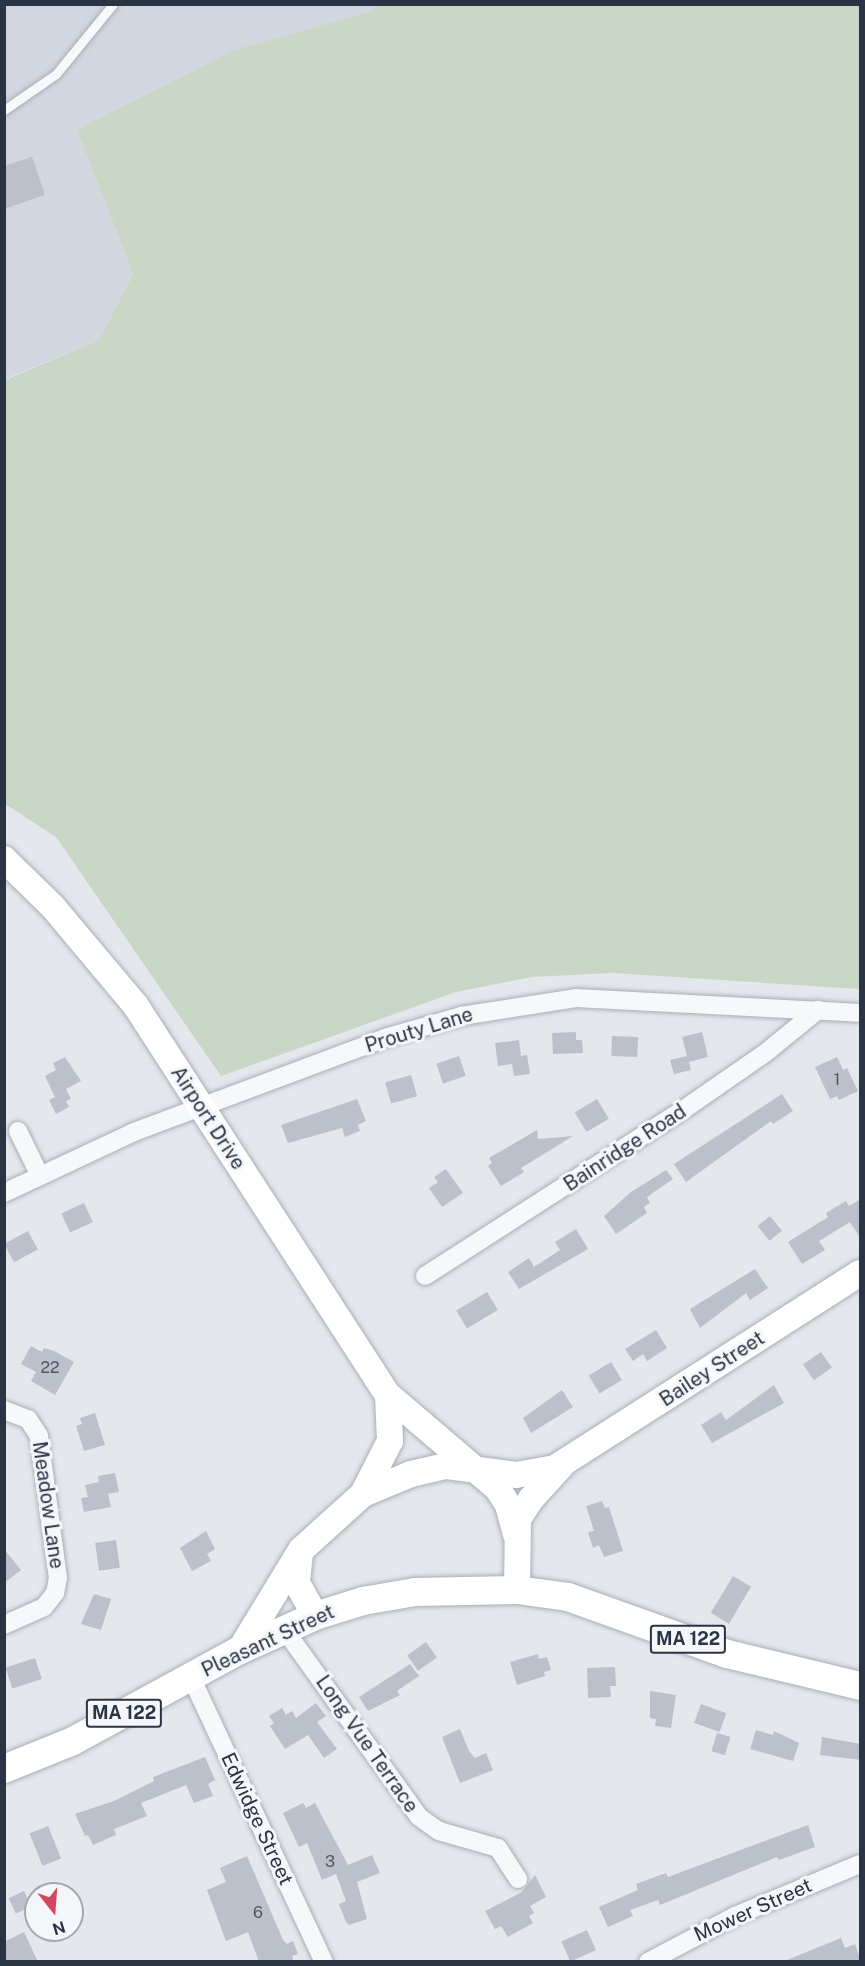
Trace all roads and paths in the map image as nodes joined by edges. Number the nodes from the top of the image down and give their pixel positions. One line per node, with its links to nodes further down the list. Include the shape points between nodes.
1 (113, 4): 2 (lane, via 56,74)
2 (4, 110)
3 (4, 859): 6 (main road, Airport Drive, via 53,907 136,1006)
4 (818, 1010): 5 (street, Prouty Lane); 6 (street, Prouty Lane, via 576,998 515,1005 385,1038); 11 (street, Bainridge Road, via 764,1054 683,1110)
5 (861, 1012)
6 (201, 1107): 8 (street, Prouty Lane, via 134,1132); 12 (main road, Airport Drive)
7 (18, 1131): 8 (street)
8 (40, 1176): 9 (street, Prouty Lane)
9 (4, 1193)
10 (861, 1273): 14 (main road, Bailey Street)
11 (425, 1276)
12 (388, 1395): 15 (main road, Airport Drive); 16 (main road, via 390,1441)
13 (4, 1410): 21 (street, Meadow Lane, via 28,1419 39,1436 58,1578 55,1593 45,1607)
14 (563, 1464): 15 (main road, Bailey Street, via 526,1474); 17 (main road, Bailey Street, via 525,1505)
15 (476, 1470): 16 (main road, via 447,1466 411,1474); 17 (main road, Airport Drive, via 503,1497)
16 (363, 1494): 18 (main road)
17 (516, 1534): 19 (main road, Bailey Street)
18 (301, 1550): 20 (main road, via 297,1583); 23 (main road)
19 (517, 1590): 20 (main road, Pleasant Street / MA 122, via 415,1592 363,1601); 25 (main road, Pleasant Street / MA 122, via 590,1603 727,1654)
20 (315, 1616): 22 (main road, Pleasant Street / MA 122)
21 (4, 1625)
22 (284, 1629): 23 (main road, Pleasant Street / MA 122); 28 (street, Long Vue Terrace, via 419,1817 439,1831 498,1848)
23 (240, 1650): 24 (main road, Pleasant Street / MA 122)
24 (191, 1677): 26 (main road, Pleasant Street / MA 122, via 73,1741); 29 (street, Edwidge Street)
25 (861, 1686)
26 (4, 1769)
27 (861, 1864): 30 (street, Mower Street, via 727,1919)
28 (518, 1879)
29 (324, 1962)
30 (648, 1962)

